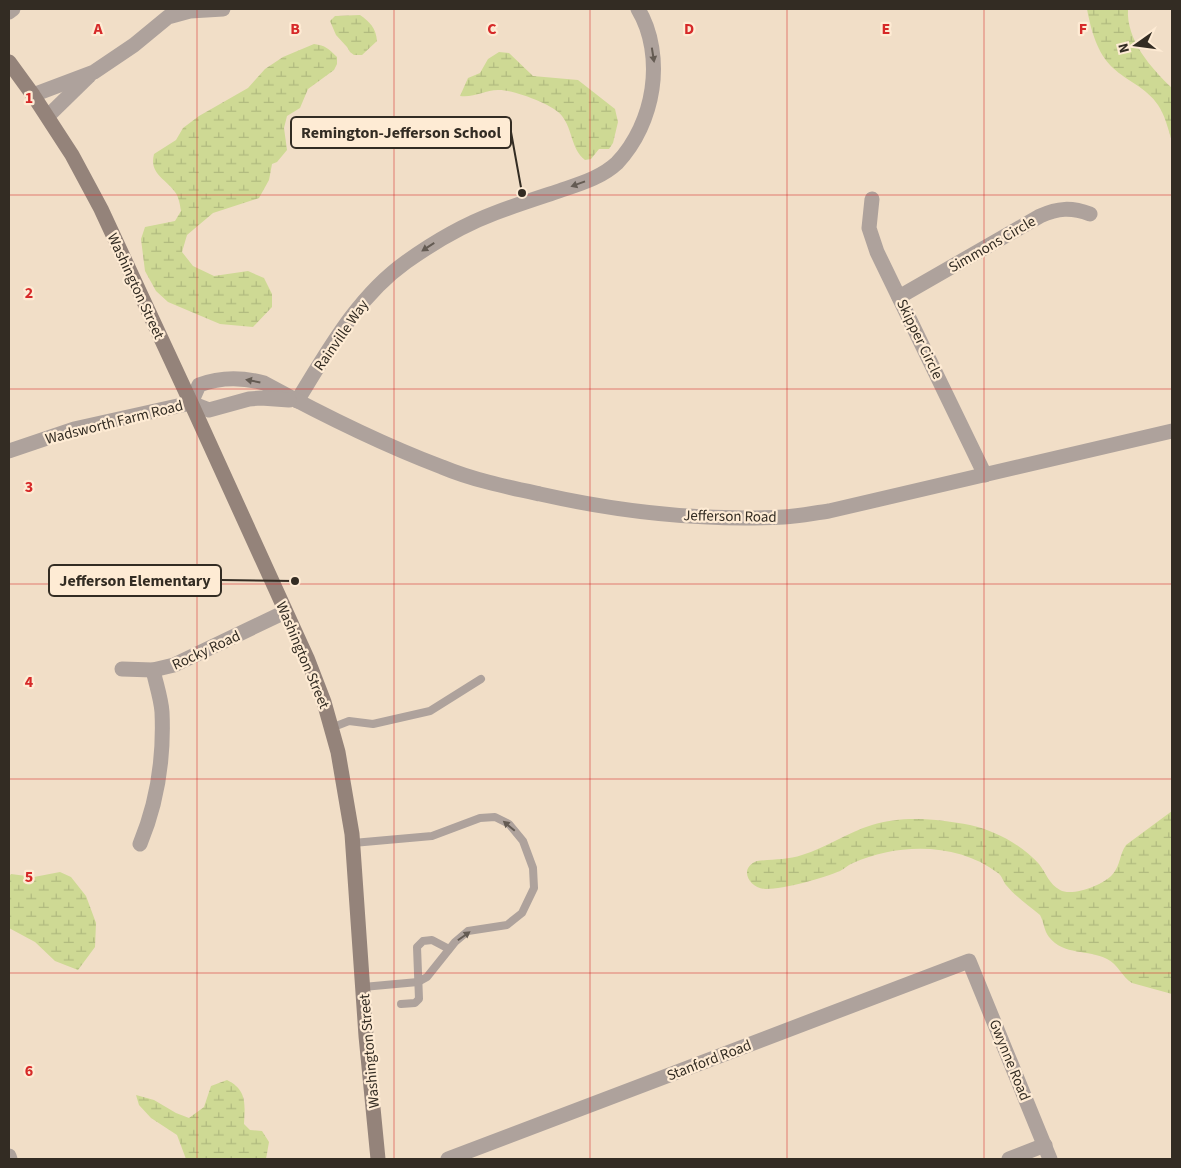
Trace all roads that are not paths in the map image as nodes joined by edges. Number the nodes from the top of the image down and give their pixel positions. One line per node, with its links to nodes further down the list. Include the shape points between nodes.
1 (12, 9): 4 (street)
2 (223, 9): 6 (street, via 168,17)
3 (638, 9): 12 (street, Rainville Way, one-way to 12, via 650,38 654,80 641,126 616,164 592,179 468,225 404,263 351,317)
4 (9, 12)
5 (9, 62): 7 (main road, Washington Street)
6 (94, 72): 7 (street); 8 (street)
7 (33, 95): 8 (main road, Washington Street)
8 (48, 116): 13 (main road, Washington Street, via 101,209)
9 (872, 199): 11 (street, Skipper Circle, via 869,228)
10 (1090, 214): 11 (street, Simmons Circle, via 1066,208 1040,216)
11 (899, 297): 16 (street, Skipper Circle)
12 (297, 401): 13 (street, Jefferson Road, via 248,399 209,410); 13 (street, Jefferson Road, one-way to 13, via 264,383 223,379 199,385); 16 (street, Jefferson Road, via 443,468 494,484 582,503 662,514 786,517 829,511)
13 (191, 402): 15 (street, Wadsworth Farm Road, via 74,429); 17 (main road, Washington Street)
14 (1172, 431): 16 (street, Jefferson Road)
15 (9, 451)
16 (985, 476)
17 (286, 612): 19 (street, Rocky Road, via 174,666); 21 (main road, Washington Street, via 307,658)
18 (122, 669): 19 (street, Rocky Road)
19 (153, 670): 23 (street, via 162,710 161,748 150,816)
20 (481, 679): 21 (lane, via 430,711 373,724 349,721)
21 (331, 728): 22 (main road, Washington Street, via 344,780)
22 (353, 843): 24 (lane, one-way to 22, via 468,931 507,925 522,913 534,888 533,868 523,841 509,824 495,817 480,818 432,836); 27 (main road, Washington Street)
23 (140, 844)
24 (449, 949): 26 (lane, via 427,977); 26 (lane, via 432,940 423,941 417,947)
25 (969, 962): 29 (street, Gwynne Road); 31 (street, Stanford Road)
26 (418, 982): 27 (lane); 28 (lane, via 419,999 415,1003)
27 (363, 987): 30 (main road, Washington Street)
28 (402, 1004)
29 (1048, 1152): 32 (street)
30 (378, 1159)
31 (448, 1159)
32 (1009, 1159)

